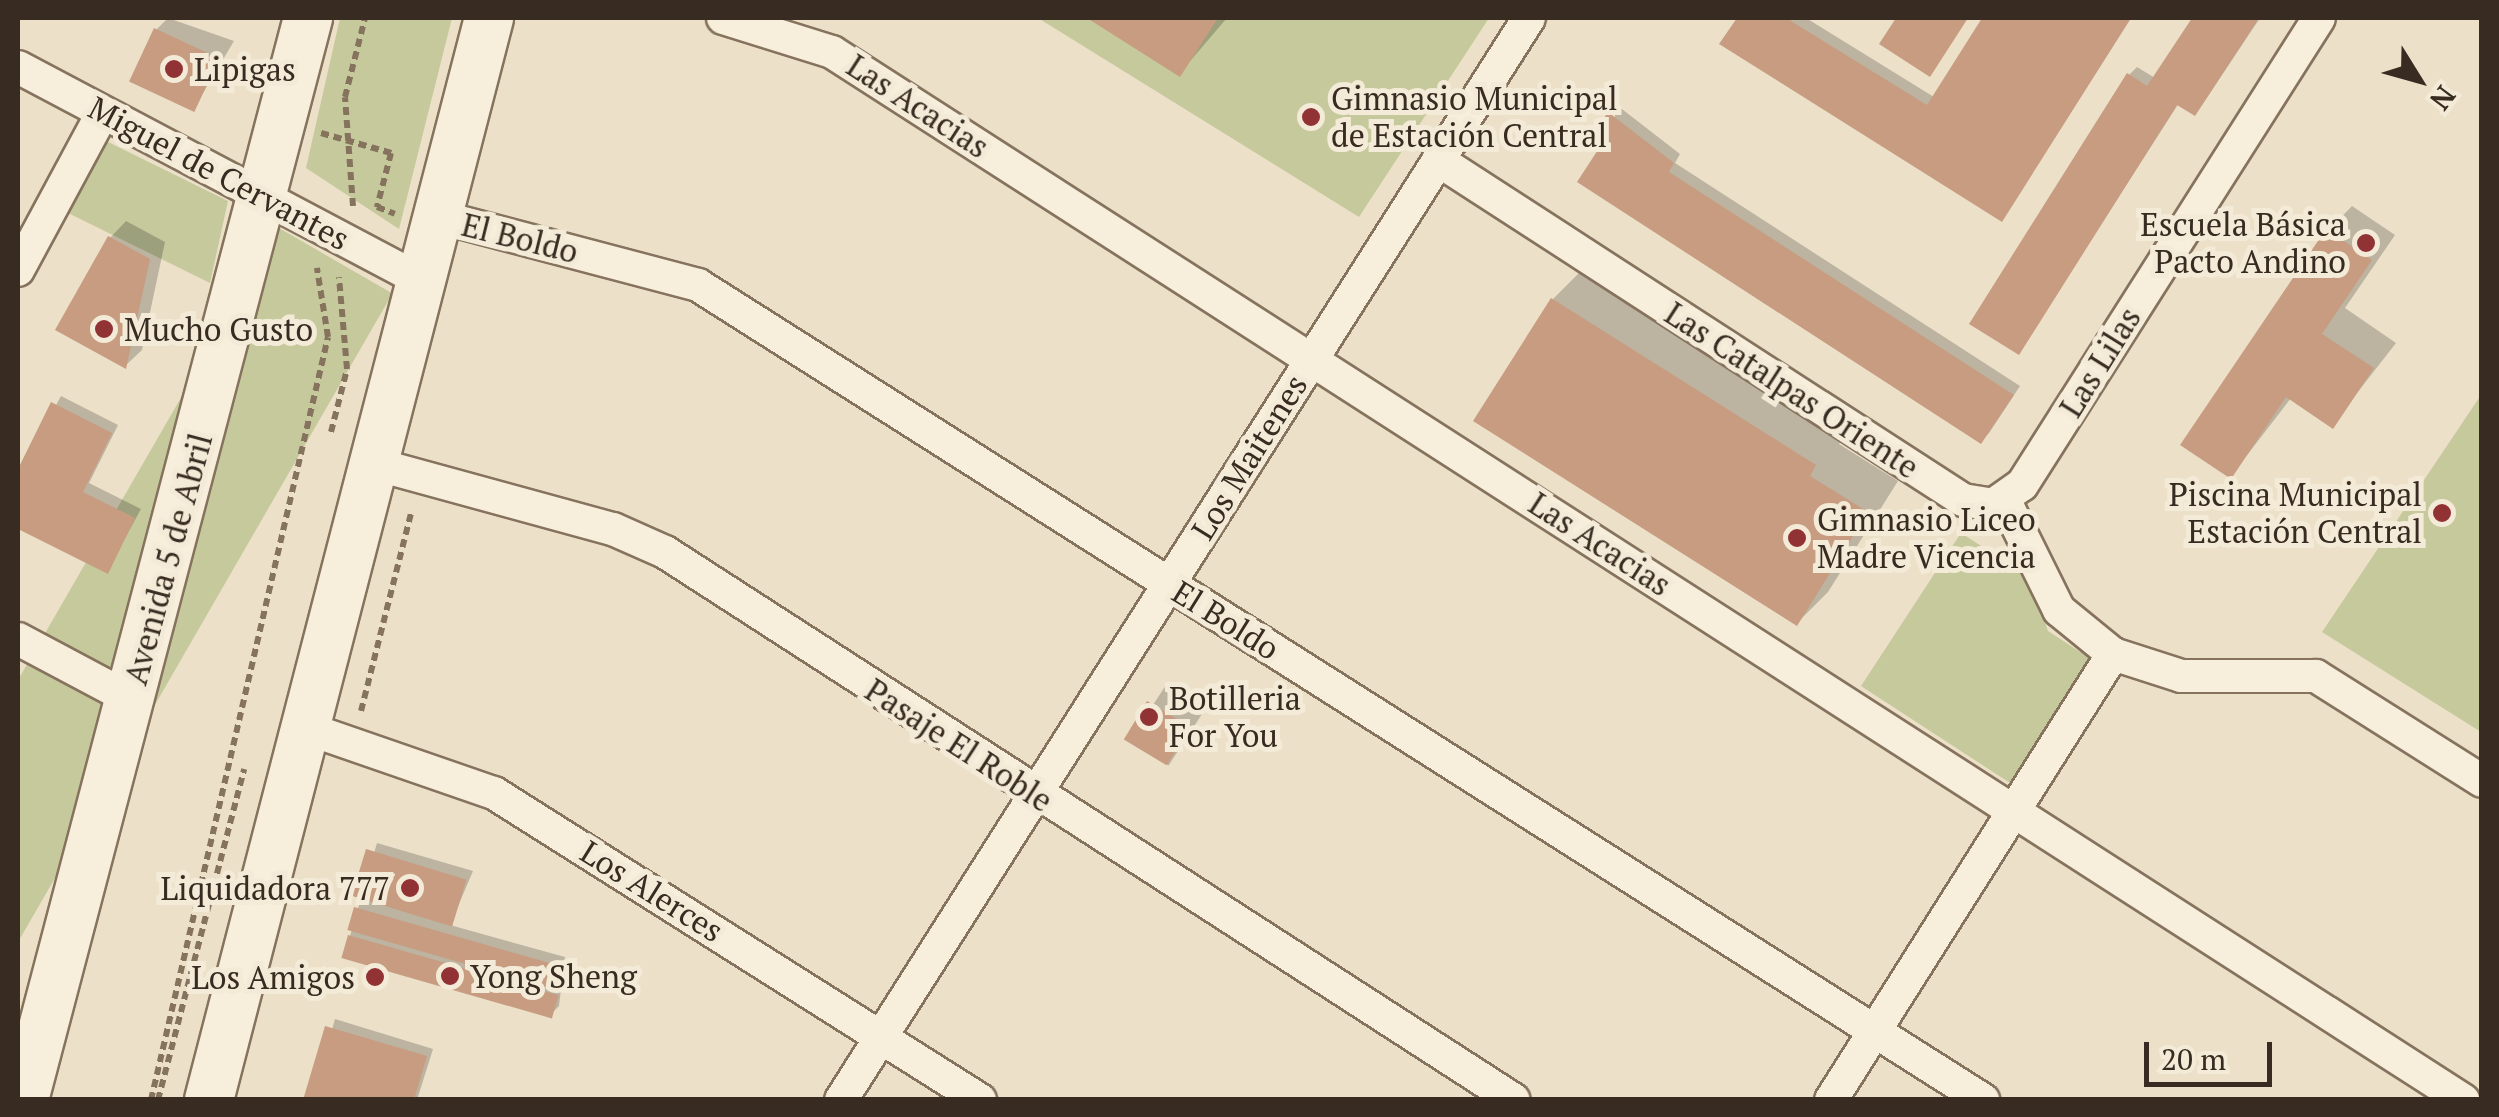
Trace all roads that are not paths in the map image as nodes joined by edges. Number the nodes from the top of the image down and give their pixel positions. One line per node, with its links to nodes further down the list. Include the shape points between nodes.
1 (308, 18): 9 (main road, Avenida 5 de Abril)
2 (489, 18): 10 (main road)
3 (722, 18): 13 (street, Las Acacias, via 832,52)
4 (1529, 18): 8 (street, Los Maitenes)
5 (2319, 18): 15 (street, Las Lilas)
6 (18, 67): 7 (street, Miguel de Cervantes)
7 (103, 112): 9 (street, Miguel de Cervantes); 11 (street)
8 (1438, 160): 13 (street, Los Maitenes); 15 (street, Las Catalpas Oriente, via 1963,500)
9 (263, 197): 12 (street, Miguel de Cervantes); 19 (main road, Avenida 5 de Abril)
10 (435, 223): 12 (main road); 16 (street, El Boldo, via 698,284)
11 (18, 270)
12 (420, 280): 14 (main road)
13 (1312, 359): 16 (street, Los Maitenes); 23 (street, Las Acacias)
14 (371, 463): 20 (main road); 22 (street, Pasaje El Roble, via 639,538)
15 (2005, 501): 18 (street, via 2059,610)
16 (1169, 584): 22 (street, Los Maitenes); 24 (street, El Boldo)
17 (18, 639): 19 (street)
18 (2113, 654): 21 (street, via 2180,676 2316,676); 23 (street)
19 (131, 699): 26 (main road, Avenida 5 de Abril)
20 (302, 726): 25 (street, Los Alerces, via 494,793); 27 (main road)
21 (2482, 780)
22 (1035, 795): 25 (street, Los Maitenes); 30 (street, Pasaje El Roble)
23 (2015, 811): 24 (street); 33 (street, Las Acacias)
24 (1875, 1031): 31 (street); 32 (street, El Boldo)
25 (881, 1037): 28 (street, Los Maitenes); 29 (street, Los Alerces)
26 (24, 1100)
27 (209, 1100)
28 (841, 1100)
29 (980, 1100)
30 (1514, 1100)
31 (1832, 1100)
32 (1983, 1100)
33 (2463, 1100)

